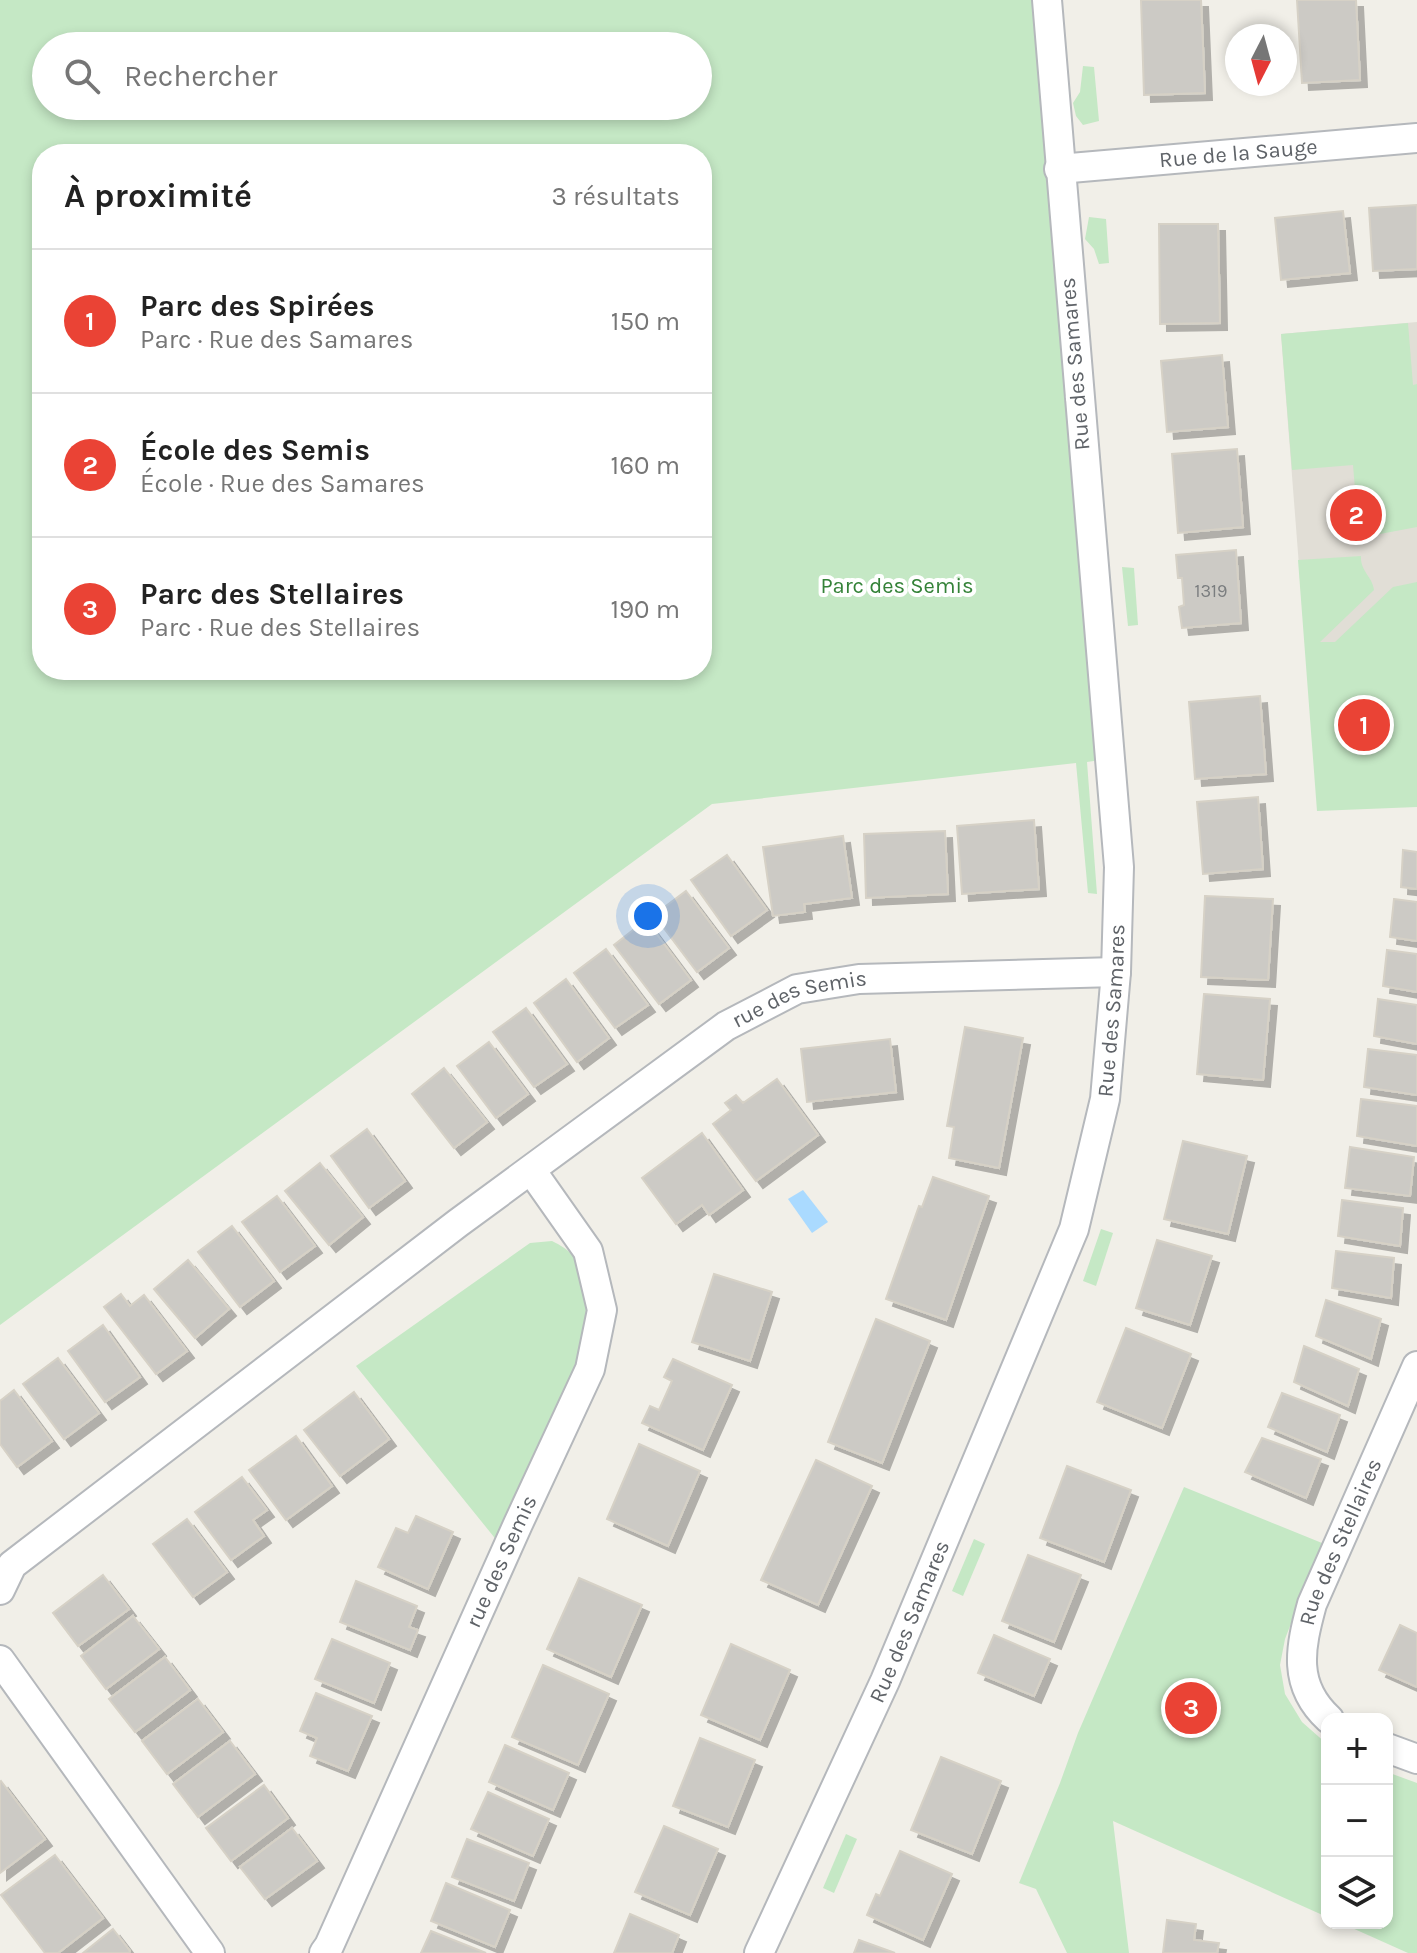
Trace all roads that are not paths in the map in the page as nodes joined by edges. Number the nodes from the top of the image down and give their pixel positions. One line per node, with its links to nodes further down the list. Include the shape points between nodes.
1 (1047, 0): 3 (street, Rue des Samares)
2 (1417, 138): 3 (street, Rue de la Sauge)
3 (1059, 169): 4 (street, Rue des Samares, via 1119,867)
4 (1116, 972): 5 (street, rue des Semis, via 859,979 797,989 726,1026); 14 (street, Rue des Samares, via 1105,1099 1074,1229 885,1681)
5 (531, 1170): 7 (street, rue des Semis, via 12,1565); 13 (street, rue des Semis, via 588,1251 602,1310 590,1369)
6 (1417, 1366): 9 (street, Rue des Stellaires, via 1312,1604 1300,1662)
7 (0, 1590)
8 (0, 1660): 12 (street)
9 (1322, 1713)
10 (1393, 1750): 11 (street)
11 (1417, 1759)
12 (210, 1953)
13 (324, 1953)
14 (759, 1953)

